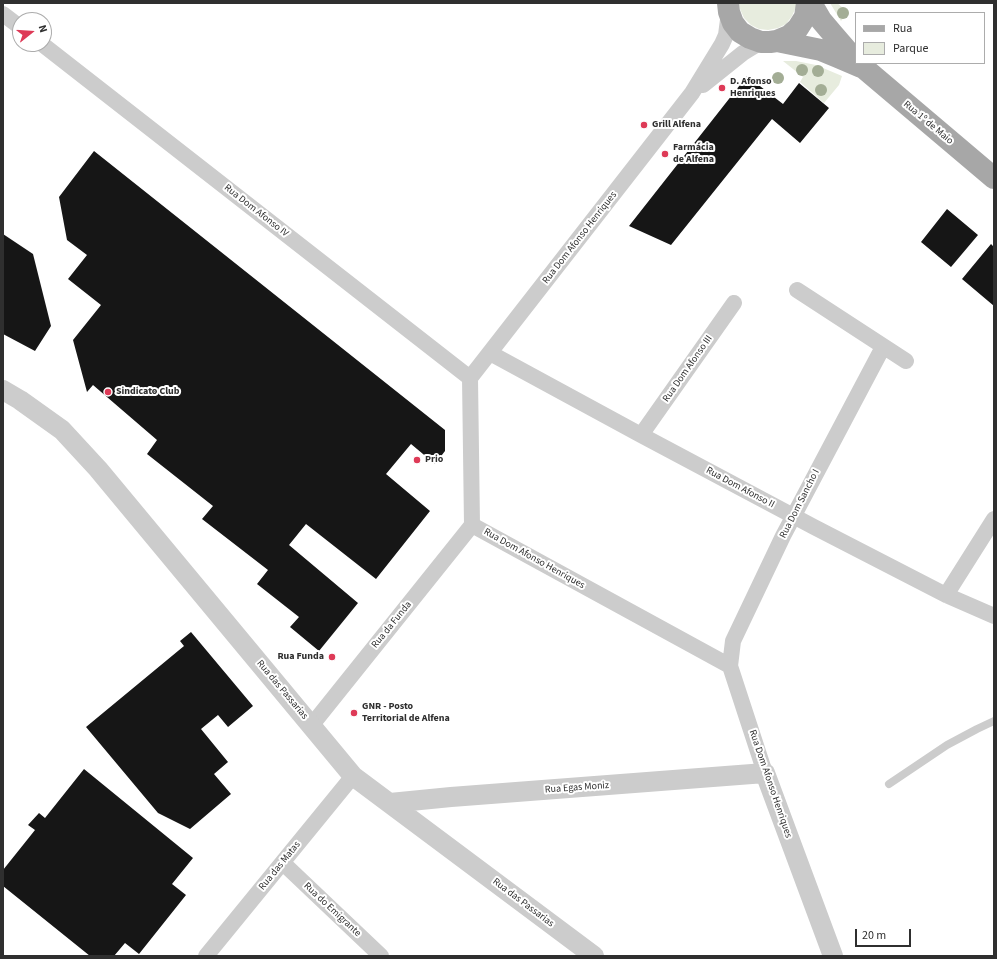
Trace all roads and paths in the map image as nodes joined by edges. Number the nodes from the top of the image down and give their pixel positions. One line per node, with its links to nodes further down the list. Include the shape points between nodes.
1 (807, 3): 6 (main road, via 805,17 798,28 789,36)
2 (811, 3): 8 (main road, Rua 1º de Maio, via 821,20)
3 (728, 7): 6 (main road, Rua 1º de Maio, via 740,32 750,38); 11 (street, Rua Dom Afonso Henriques, via 726,35)
4 (3, 14): 5 (street)
5 (12, 21)
6 (769, 41): 9 (main road, Rua 1º de Maio, via 820,50); 11 (street, Rua Dom Afonso Henriques, via 739,56)
7 (52, 52): 18 (street, Rua Dom Afonso IV)
8 (855, 60)
9 (855, 63)
10 (858, 64): 12 (main road, Rua 1º de Maio)
11 (692, 93): 16 (street, Rua Dom Afonso Henriques)
12 (994, 178)
13 (797, 290): 15 (street)
14 (734, 303): 20 (street, Rua Dom Afonso III)
15 (883, 347): 17 (street); 21 (street, Rua Dom Sancho I)
16 (490, 352): 18 (street, Rua Dom Afonso Henriques); 20 (street, Rua Dom Afonso II)
17 (906, 361)
18 (470, 378): 23 (street, Rua Dom Afonso Henriques)
19 (3, 390): 28 (street, Rua das Passarias, via 62,430 98,469)
20 (641, 435): 21 (street, Rua Dom Afonso II)
21 (793, 516): 24 (street, Rua Dom Afonso II); 26 (street, Rua Dom Sancho I, via 733,641)
22 (994, 519): 24 (street)
23 (472, 525): 26 (street, Rua Dom Afonso Henriques); 28 (street, Rua da Funda)
24 (946, 595): 25 (street, Rua Dom Afonso II)
25 (994, 616)
26 (730, 666): 29 (street, Rua Dom Afonso Henriques)
27 (994, 722): 31 (lane, via 947,745)
28 (311, 726): 30 (street, Rua das Passarias)
29 (765, 773): 32 (street, Rua Egas Moniz); 37 (street, Rua Dom Afonso Henriques)
30 (353, 776): 32 (street, Rua das Passarias); 33 (street, Rua das Matas)
31 (889, 784)
32 (390, 803): 36 (street, Rua das Passarias)
33 (282, 863): 34 (street, Rua das Matas); 35 (street, Rua do Emigrante)
34 (206, 956)
35 (381, 956)
36 (594, 956)
37 (833, 956)

